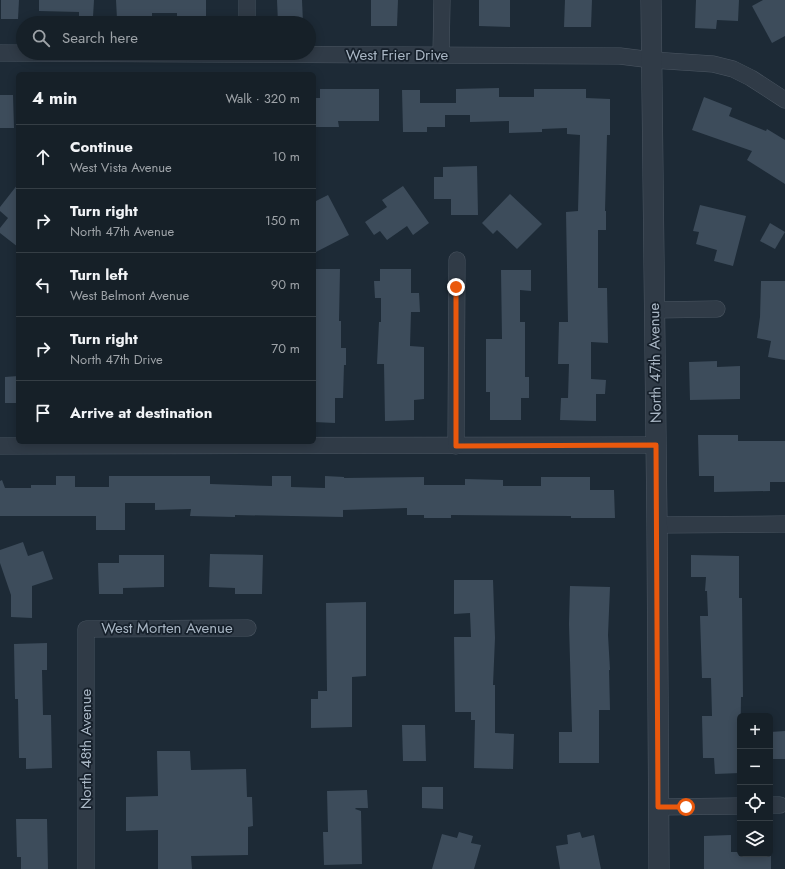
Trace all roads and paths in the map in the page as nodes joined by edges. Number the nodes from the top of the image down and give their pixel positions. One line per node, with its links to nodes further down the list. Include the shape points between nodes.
1 (247, 0): 4 (street)
2 (442, 0): 8 (street)
3 (651, 0): 9 (street, North 47th Avenue)
4 (247, 16)
5 (0, 53): 6 (street, West Frier Drive)
6 (16, 53)
7 (316, 54): 8 (street, West Frier Drive)
8 (441, 55): 9 (street, West Frier Drive, via 620,56)
9 (652, 60): 10 (street, West Frier Drive, via 713,64 733,69); 13 (street, North 47th Avenue)
10 (785, 100)
11 (457, 260): 18 (street)
12 (717, 309): 13 (street)
13 (654, 310): 16 (street, North 47th Avenue)
14 (83, 444): 15 (street); 17 (street)
15 (270, 444): 18 (street)
16 (656, 445): 18 (street); 20 (street, North 47th Avenue)
17 (0, 446)
18 (456, 446)
19 (785, 524): 20 (street)
20 (657, 525): 24 (street, North 47th Avenue)
21 (248, 628): 22 (street, West Morten Avenue)
22 (86, 629): 25 (street, North 48th Avenue)
23 (737, 806): 24 (street)
24 (658, 807): 26 (street, North 47th Avenue)
25 (86, 869)
26 (659, 869)

